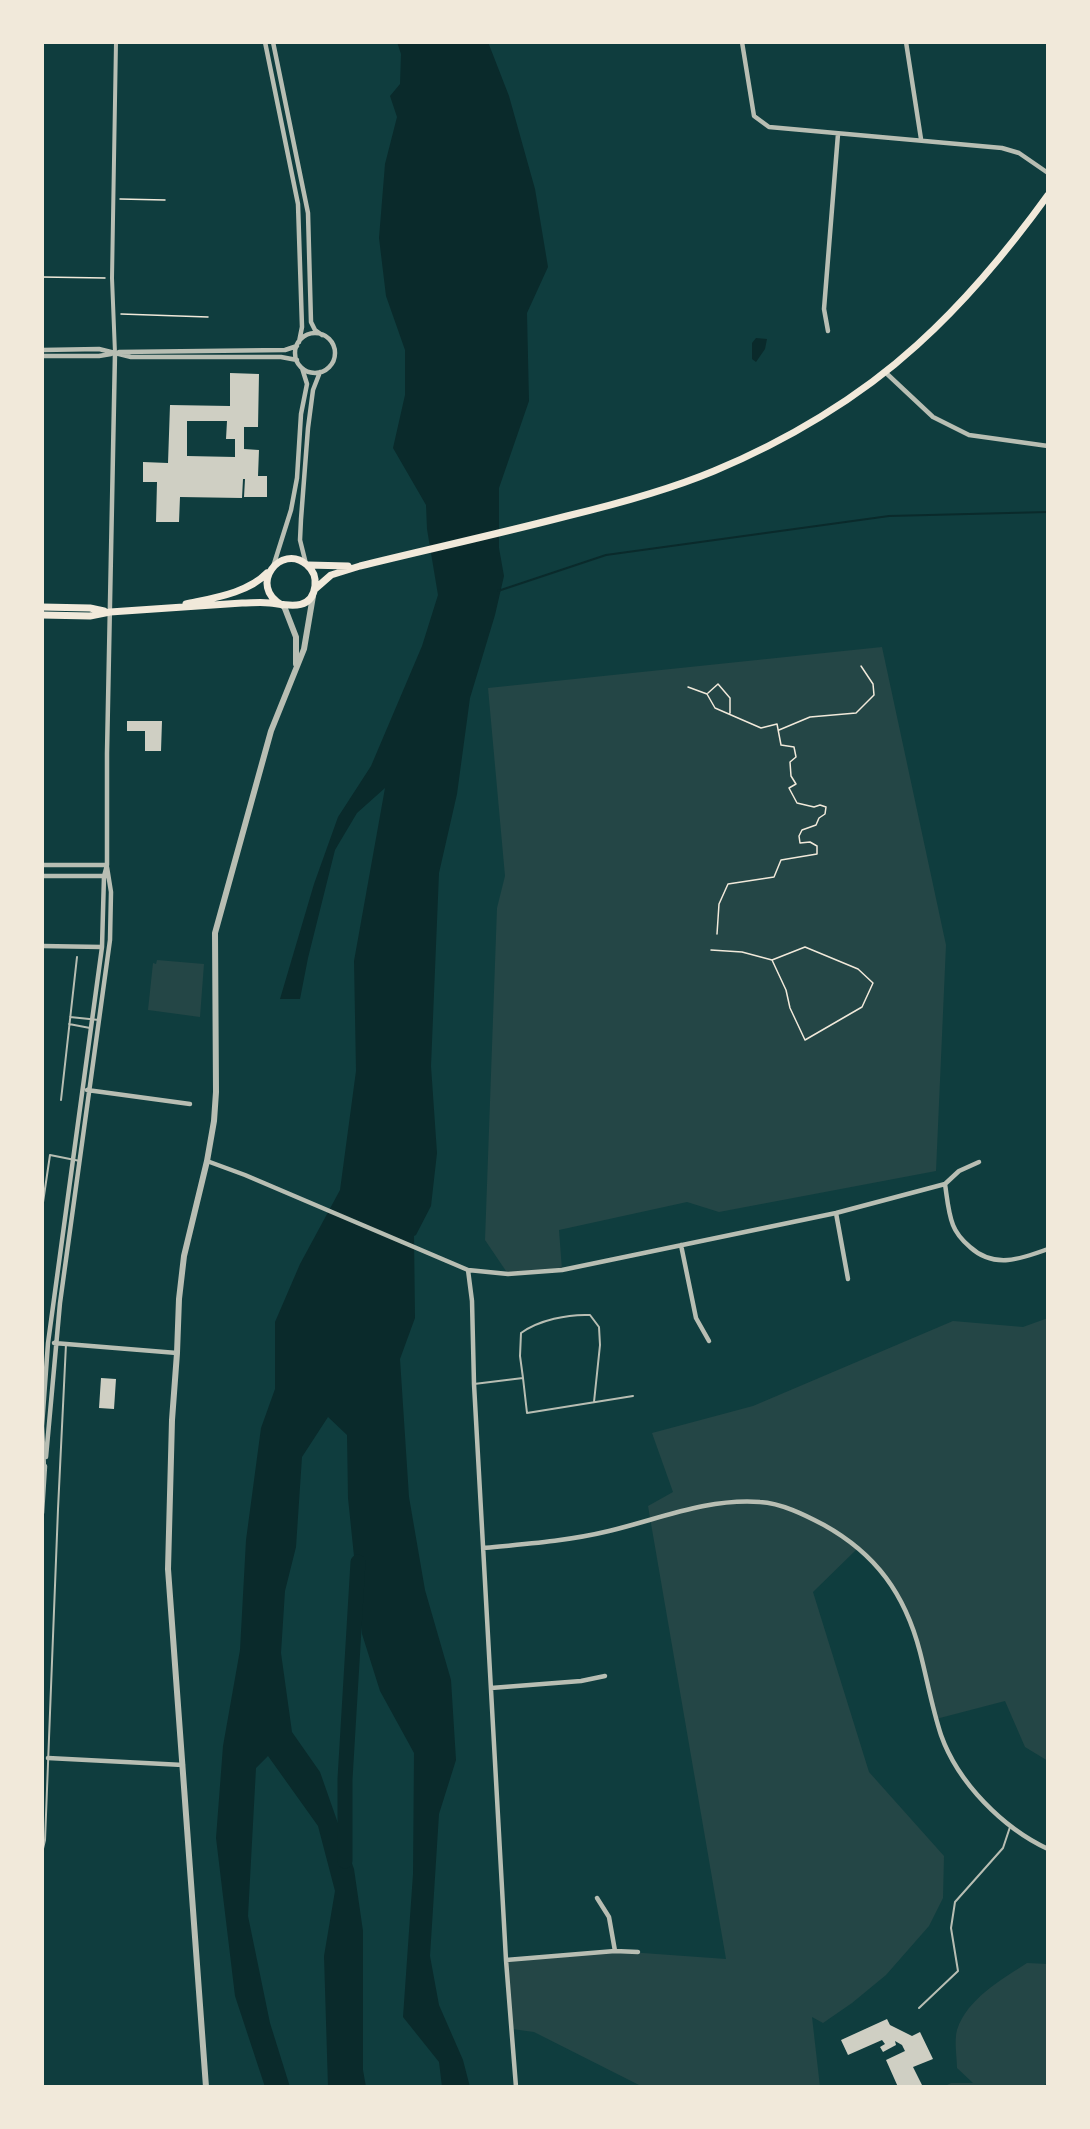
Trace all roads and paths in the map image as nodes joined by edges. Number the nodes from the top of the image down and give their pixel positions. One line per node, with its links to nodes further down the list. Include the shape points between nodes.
1 (116, 42): 10 (street)
2 (266, 42): 18 (street, via 298,204 302,327)
3 (273, 42): 17 (street, via 308,213 311,322)
4 (742, 42): 6 (street, via 754,116 760,122 770,127)
5 (906, 42): 7 (street)
6 (838, 134): 7 (street); 16 (street, via 824,309)
7 (921, 139): 8 (street, via 1002,148 1019,153)
8 (1048, 173)
9 (1048, 195): 25 (main road, via 1003,254 946,318)
10 (113, 198): 11 (path); 13 (street)
11 (165, 200)
12 (42, 277): 13 (path)
13 (112, 278): 14 (street)
14 (114, 314): 15 (path); 20 (street)
15 (208, 317)
16 (828, 331)
17 (322, 335): 18 (street, via 312,334); 24 (street, via 333,346 334,357 329,367)
18 (298, 344): 20 (street, via 285,350); 22 (street)
19 (42, 350): 20 (street)
20 (116, 353): 21 (street); 22 (street, via 131,357); 34 (street)
21 (42, 356)
22 (297, 360): 23 (street)
23 (302, 368): 24 (street); 29 (street, via 307,384 297,478 289,520)
24 (320, 372): 27 (street, via 313,390 308,428 301,519 300,540)
25 (885, 372): 26 (street, via 933,417 969,435); 28 (main road, via 813,421 714,471 626,501)
26 (1048, 446)
27 (307, 564): 28 (main road); 29 (main road, via 287,559); 30 (main road, via 314,576)
28 (360, 566): 30 (main road, via 331,575)
29 (272, 568): 31 (main road, via 268,590); 33 (main road, via 254,584)
30 (314, 590): 31 (main road, via 298,606); 37 (street, via 307,638)
31 (283, 605): 33 (main road, via 242,603); 37 (street, via 296,637)
32 (42, 607): 34 (main road)
33 (164, 610): 34 (main road)
34 (110, 612): 35 (main road, via 90,616); 43 (street)
35 (42, 615)
36 (861, 666): 41 (path, via 873,684 874,695 856,713 810,717)
37 (295, 673): 66 (street, via 271,731 215,933 216,1092)
38 (688, 687): 39 (path)
39 (707, 694): 40 (path, via 715,708); 40 (path, via 718,684 730,698)
40 (730, 714): 41 (path, via 761,728 777,724)
41 (778, 730): 46 (path, via 781,745 794,747 796,757 790,762 796,784 789,788 797,803 826,807 816,825 799,836 800,843 817,846 818,854 782,860 774,877 728,884 718,904)
42 (42, 865): 43 (street)
43 (107, 865): 45 (street)
44 (42, 876): 45 (street)
45 (107, 876): 48 (street); 54 (street, via 110,940)
46 (717, 934)
47 (42, 946): 48 (street)
48 (102, 947): 53 (street)
49 (711, 950): 51 (path, via 742,952)
50 (77, 957): 52 (lane)
51 (772, 960): 51 (path, via 805,1040 862,1007 873,983 858,969 805,947)
52 (70, 1017): 53 (lane); 55 (lane)
53 (91, 1019): 54 (lane); 56 (street)
54 (99, 1020): 57 (street)
55 (69, 1024): 56 (lane); 60 (lane)
56 (90, 1028): 57 (lane); 58 (street)
57 (98, 1029): 59 (street)
58 (82, 1090): 59 (street); 62 (street)
59 (89, 1091): 61 (street); 63 (street)
60 (61, 1100)
61 (190, 1104)
62 (78, 1118): 63 (street); 64 (street)
63 (86, 1119): 65 (street)
64 (72, 1159): 65 (lane); 69 (lane, via 51,1155); 76 (street)
65 (80, 1161): 75 (street)
66 (207, 1161): 73 (street); 82 (street, via 184,1257)
67 (979, 1162): 68 (street, via 959,1171)
68 (945, 1184): 70 (street); 72 (street, via 953,1225 978,1254 1003,1261)
69 (42, 1209)
70 (836, 1213): 71 (street); 74 (street)
71 (681, 1245): 73 (street, via 539,1273); 78 (street, via 696,1318)
72 (1048, 1249)
73 (468, 1270): 84 (street)
74 (848, 1279)
75 (63, 1287): 76 (street); 77 (street)
76 (55, 1289): 77 (street)
77 (57, 1303): 79 (street); 80 (street)
78 (709, 1341)
79 (48, 1343): 80 (street); 87 (street)
80 (56, 1343): 81 (street); 88 (street)
81 (66, 1344): 82 (street); 93 (lane)
82 (177, 1353): 94 (street, via 168,1569)
83 (523, 1378): 84 (lane); 86 (lane, via 527,1413); 86 (lane, via 521,1333 538,1324 590,1315 599,1327 600,1345)
84 (474, 1384): 90 (street)
85 (633, 1396): 86 (lane)
86 (594, 1402)
87 (42, 1446): 88 (street)
88 (45, 1468): 89 (street)
89 (42, 1513)
90 (483, 1548): 92 (street); 96 (street, via 567,1539 705,1505 734,1502 773,1504 814,1520 866,1554 891,1585 908,1614 942,1737 973,1788)
91 (605, 1676): 92 (street)
92 (491, 1688): 103 (street)
93 (48, 1758): 94 (street); 95 (lane)
94 (183, 1765): 105 (street)
95 (44, 1819): 97 (lane)
96 (1010, 1827): 98 (street); 104 (lane, via 1003,1848 955,1902 951,1928 958,1971)
97 (44, 1828): 100 (lane)
98 (1048, 1848)
99 (597, 1898): 101 (street, via 609,1917)
100 (42, 1902)
101 (615, 1951): 102 (street); 103 (street)
102 (638, 1952)
103 (506, 1960): 106 (street)
104 (919, 2008)
105 (206, 2087)
106 (516, 2087)

